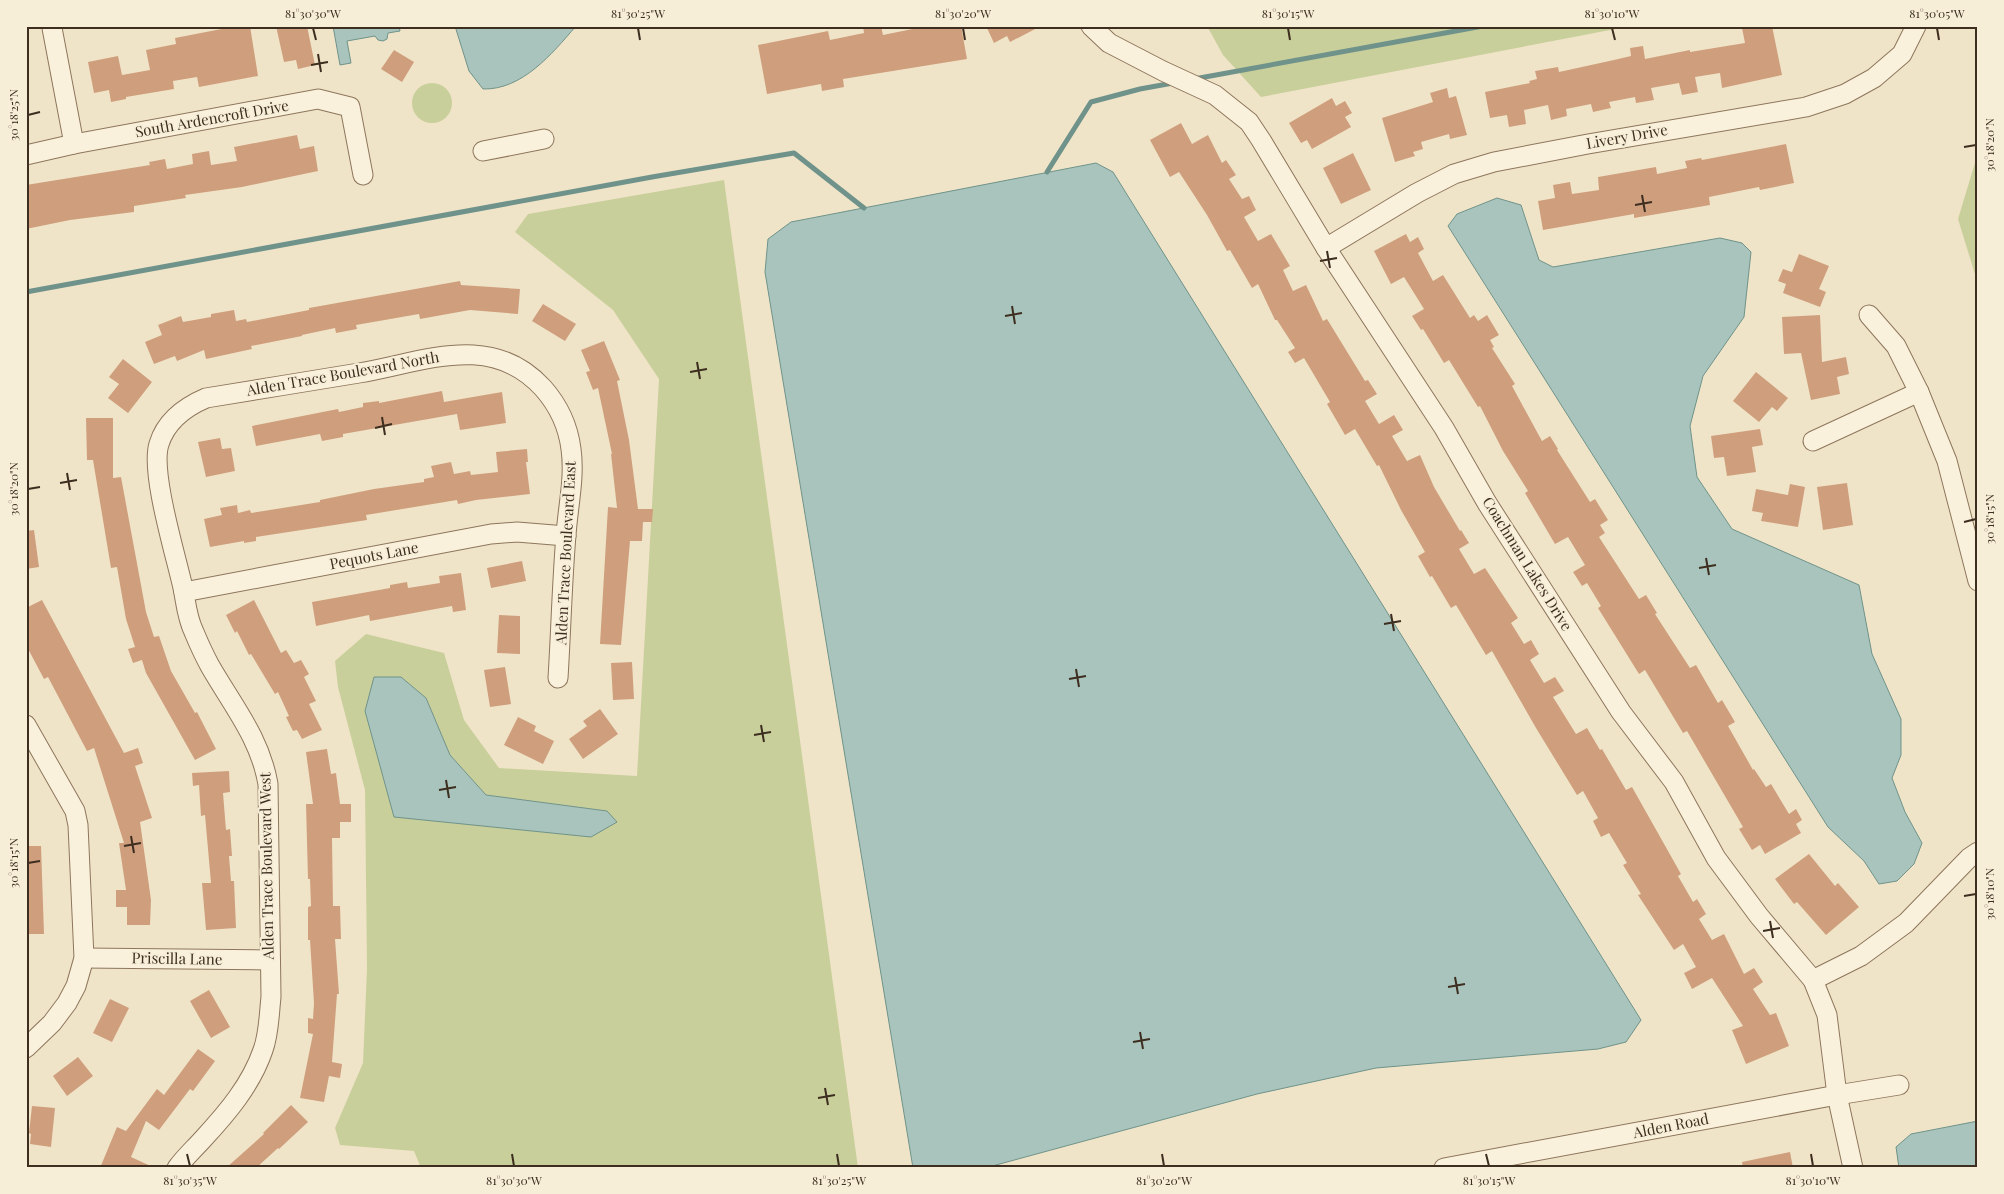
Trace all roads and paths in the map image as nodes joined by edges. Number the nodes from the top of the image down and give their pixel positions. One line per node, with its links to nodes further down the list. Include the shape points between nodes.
1 (1916, 26): 9 (street, Livery Drive, via 1902,54 1874,78 1845,94 1806,107 1494,162 1462,172 1417,193)
2 (52, 28): 5 (street)
3 (1094, 30): 9 (street, Coachman Lakes Drive, via 1125,52 1215,95 1242,116 1261,140)
4 (544, 139): 6 (street)
5 (74, 144): 7 (street, South Ardencroft Drive); 8 (street, South Ardencroft Drive, via 318,99 350,107)
6 (483, 151)
7 (26, 155)
8 (364, 175)
9 (1326, 248): 23 (street, Coachman Lakes Drive, via 1444,428 1487,503 1621,712 1674,782 1716,858 1759,916)
10 (1869, 315): 12 (street, via 1896,346)
11 (534, 378): 13 (street, Alden Trace Boulevard North, via 490,356 451,354 206,398 178,413); 15 (street, Alden Trace Boulevard East, via 555,401 571,447 572,474)
12 (1919, 392): 14 (street); 16 (street, via 1947,461)
13 (162, 436): 17 (street, Alden Trace Boulevard West, via 157,461 163,505)
14 (1813, 441)
15 (566, 536): 17 (street, Pequots Lane, via 517,532 491,534); 18 (street, Alden Trace Boulevard East)
16 (1978, 580)
17 (184, 592): 22 (street, Alden Trace Boulevard West, via 192,629 209,665 258,746 265,765 268,784)
18 (558, 678)
19 (26, 725): 21 (street, via 75,811)
20 (1978, 852): 23 (street, via 1906,923 1861,956)
21 (84, 958): 22 (street, Priscilla Lane); 24 (street, via 67,1003)
22 (269, 960): 27 (street, Alden Trace Boulevard West, via 271,997 264,1050 240,1095)
23 (1814, 980): 26 (street, Coachman Lakes Drive, via 1827,1015)
24 (26, 1048)
25 (1898, 1086): 26 (street, Alden Road)
26 (1836, 1095): 28 (street, Alden Road); 29 (street, Coachman Lakes Drive)
27 (177, 1168)
28 (1444, 1168)
29 (1853, 1168)

